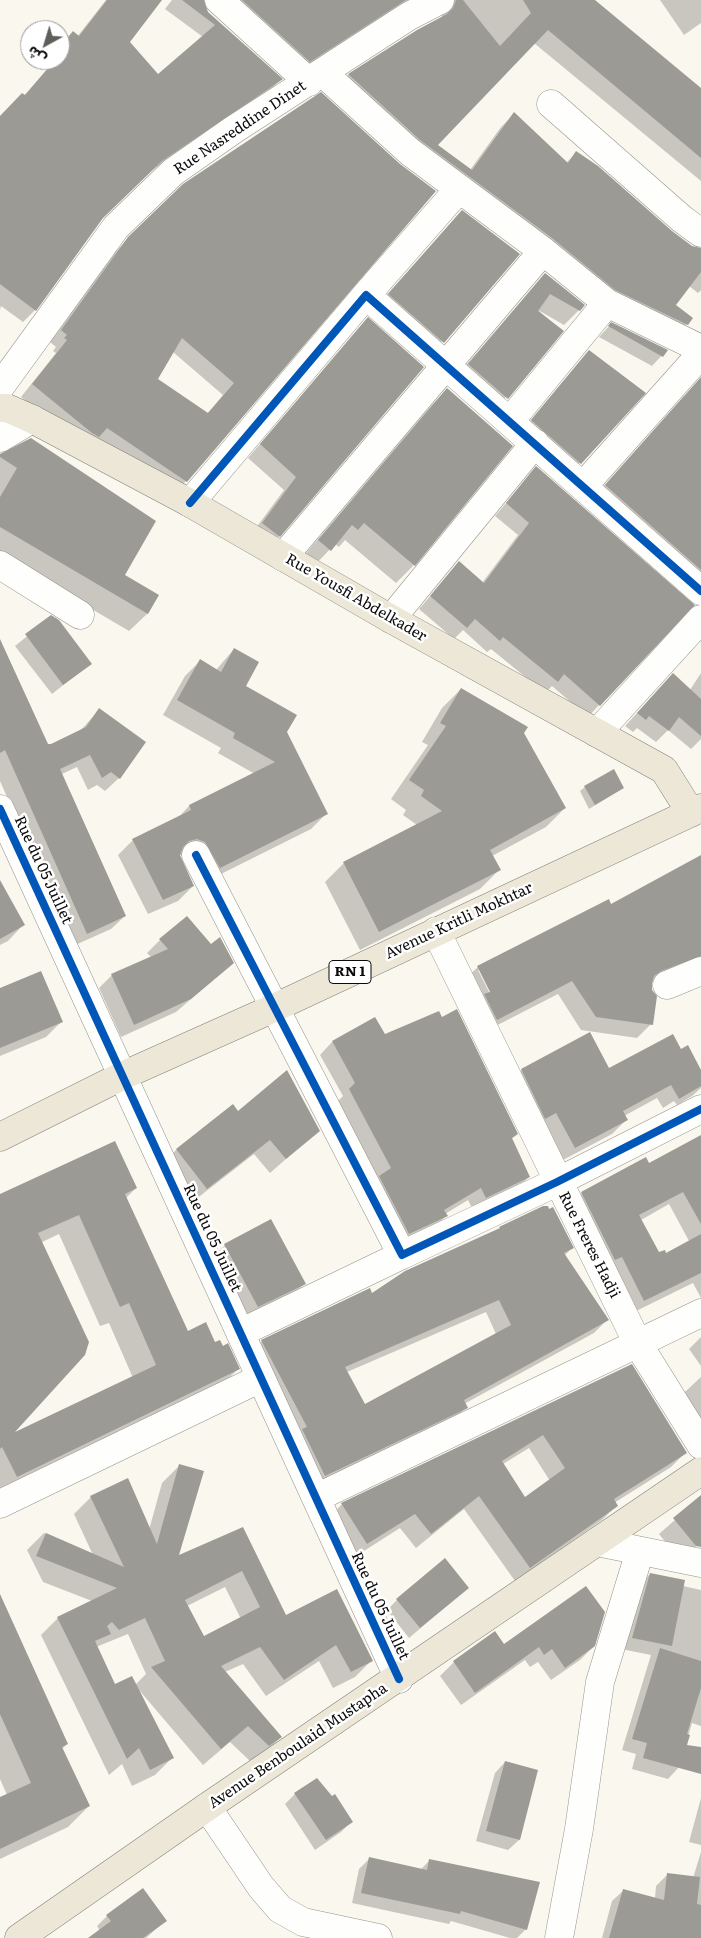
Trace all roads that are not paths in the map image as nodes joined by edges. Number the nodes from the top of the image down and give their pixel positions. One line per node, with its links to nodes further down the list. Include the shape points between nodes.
1 (219, 0): 3 (street)
2 (440, 0): 3 (street, Rue Nasreddine Dinet, via 409,16)
3 (316, 78): 5 (street); 13 (street, Rue Nasreddine Dinet, via 173,172 116,226)
4 (551, 104): 6 (street)
5 (459, 189): 7 (street); 8 (street)
6 (701, 233)
7 (543, 251): 9 (street); 12 (street)
8 (366, 295): 12 (street); 20 (street)
9 (608, 303): 10 (street); 16 (street)
10 (701, 349)
11 (701, 354): 19 (street)
12 (447, 364): 16 (street); 21 (street)
13 (0, 387)
14 (0, 408): 15 (main road, Rue Yousfi Abdelkader)
15 (32, 419): 17 (street); 20 (main road, Rue Yousfi Abdelkader)
16 (510, 421): 18 (street)
17 (0, 438)
18 (535, 443): 19 (street); 25 (street)
19 (583, 486): 23 (street)
20 (190, 503): 21 (main road, Rue Yousfi Abdelkader)
21 (283, 557): 25 (main road, Rue Yousfi Abdelkader)
22 (0, 565): 24 (street)
23 (701, 591)
24 (80, 615)
25 (391, 619): 27 (main road, Rue Yousfi Abdelkader)
26 (701, 619): 27 (street)
27 (597, 733): 29 (main road, Rue Yousfi Abdelkader, via 664,770)
28 (0, 809): 30 (street, Rue du 05 Juillet)
29 (696, 811): 32 (main road, Avenue Kritli Mokhtar / RN 1)
30 (9, 852): 36 (street, Rue du 05 Juillet)
31 (196, 855): 35 (street)
32 (436, 931): 35 (main road, Avenue Kritli Mokhtar / RN 1); 39 (street, Rue Freres Hadji)
33 (701, 971): 34 (street)
34 (667, 985)
35 (274, 1008): 36 (main road, Avenue Kritli Mokhtar / RN 1); 40 (street)
36 (122, 1076): 38 (main road, Avenue Kritli Mokhtar / RN 1); 42 (street, Rue du 05 Juillet)
37 (701, 1110): 39 (street)
38 (0, 1137)
39 (557, 1182): 40 (street); 43 (street, Rue Freres Hadji)
40 (402, 1255): 42 (street)
41 (701, 1313): 43 (street)
42 (240, 1333): 44 (street, Rue du 05 Juillet)
43 (638, 1344): 45 (street, Rue Freres Hadji); 47 (street)
44 (261, 1378): 47 (street, Rue du 05 Juillet); 48 (street)
45 (701, 1445)
46 (701, 1471): 49 (main road, Avenue Benboulaid Mustapha)
47 (316, 1498): 52 (street, Rue du 05 Juillet)
48 (0, 1504)
49 (597, 1542): 50 (street); 52 (main road, Avenue Benboulaid Mustapha)
50 (640, 1551): 51 (street); 56 (street, via 600,1682 579,1829)
51 (701, 1563)
52 (398, 1678): 53 (main road, Avenue Benboulaid Mustapha)
53 (207, 1807): 54 (main road, Avenue Benboulaid Mustapha); 55 (street, via 261,1888 280,1909 303,1922)
54 (23, 1937)
55 (378, 1938)
56 (559, 1938)

